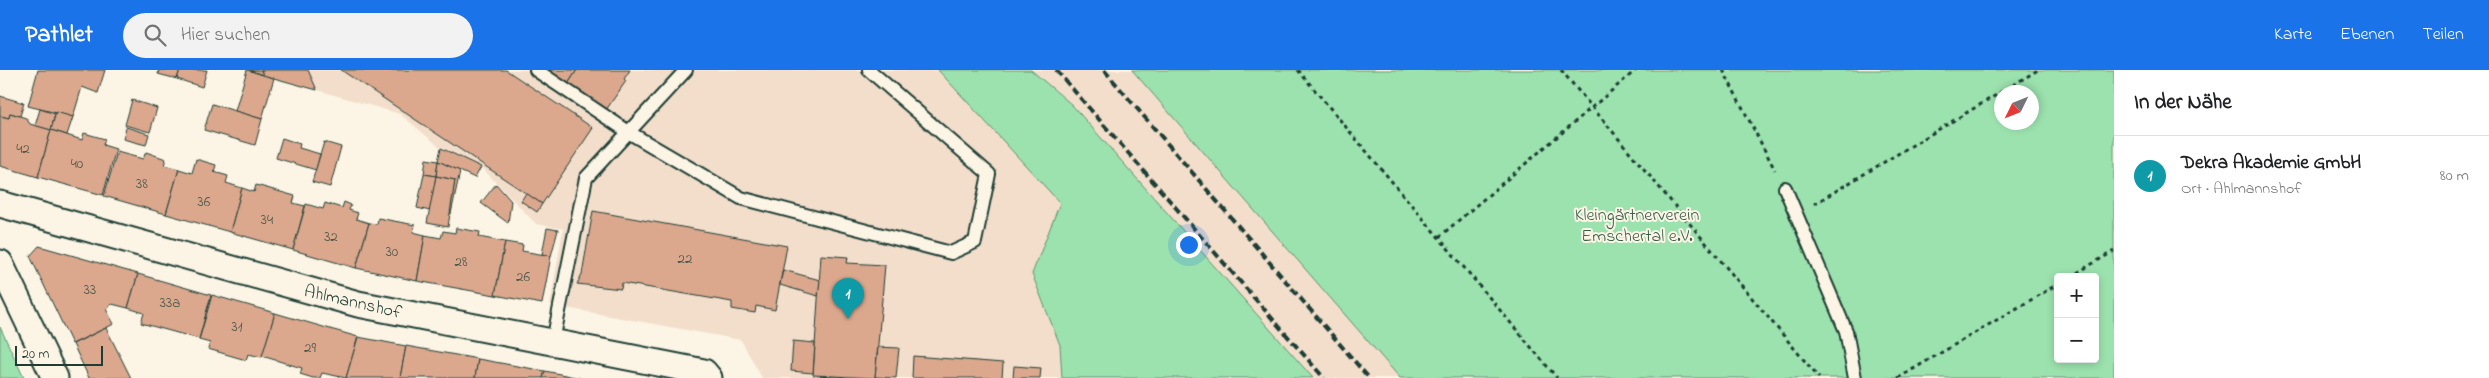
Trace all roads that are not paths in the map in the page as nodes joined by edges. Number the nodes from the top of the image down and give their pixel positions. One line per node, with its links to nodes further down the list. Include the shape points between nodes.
1 (536, 70): 4 (lane)
2 (686, 70): 4 (lane)
3 (870, 70): 4 (lane, via 989,174 975,242 951,253 741,198)
4 (630, 133): 8 (lane, via 586,178)
5 (1785, 188): 11 (lane, via 1846,331)
6 (0, 204): 8 (street, Ahlmannshof, via 358,304)
7 (0, 263): 9 (street)
8 (553, 342): 10 (street, Ahlmannshof, via 704,372)
9 (55, 378)
10 (709, 378)
11 (1855, 378)

